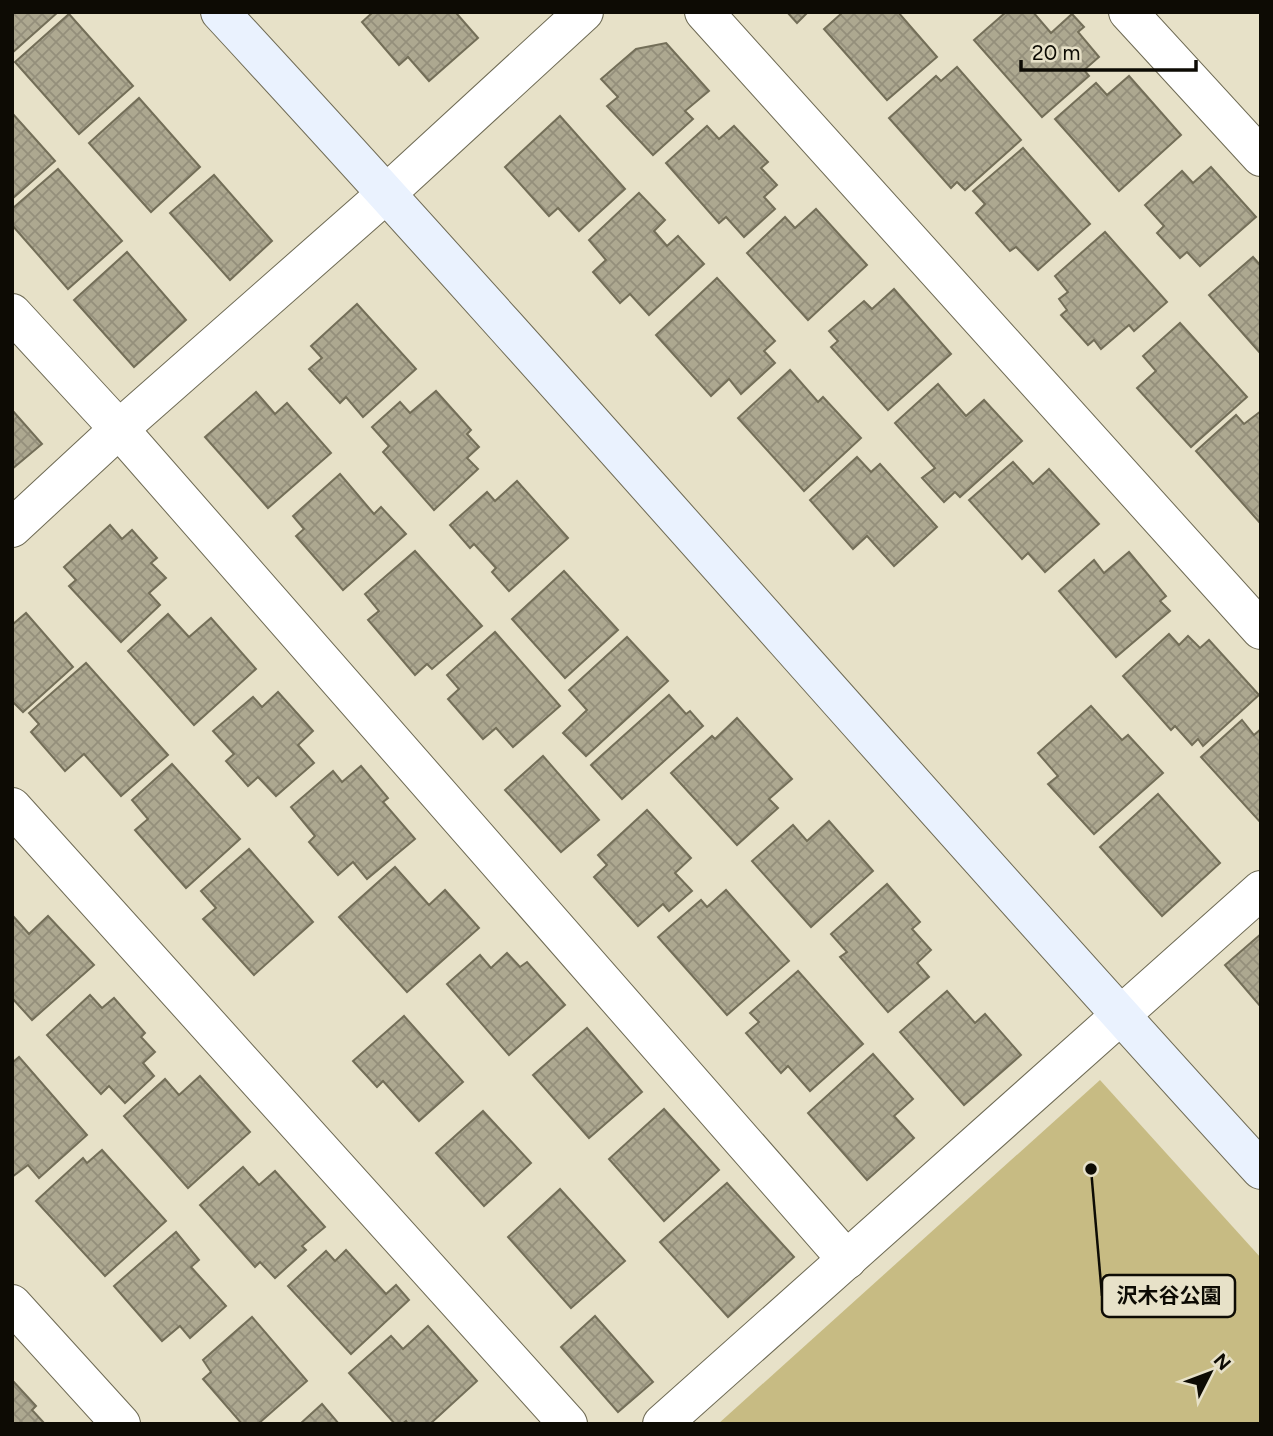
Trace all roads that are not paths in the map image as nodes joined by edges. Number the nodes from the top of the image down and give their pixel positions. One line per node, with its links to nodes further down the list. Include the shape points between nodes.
1 (220, 12): 6 (street)
2 (584, 12): 6 (street)
3 (704, 12): 10 (street)
4 (1128, 12): 5 (street)
5 (1261, 157)
6 (387, 193): 8 (street); 13 (street)
7 (12, 313): 8 (street)
8 (119, 429): 9 (street); 15 (street)
9 (12, 528)
10 (1261, 630)
11 (12, 807): 18 (street)
12 (1261, 890): 13 (street)
13 (1121, 1016): 14 (street); 15 (street)
14 (1261, 1171)
15 (847, 1259): 19 (street)
16 (12, 1304): 17 (street)
17 (121, 1424)
18 (568, 1424)
19 (662, 1424)

